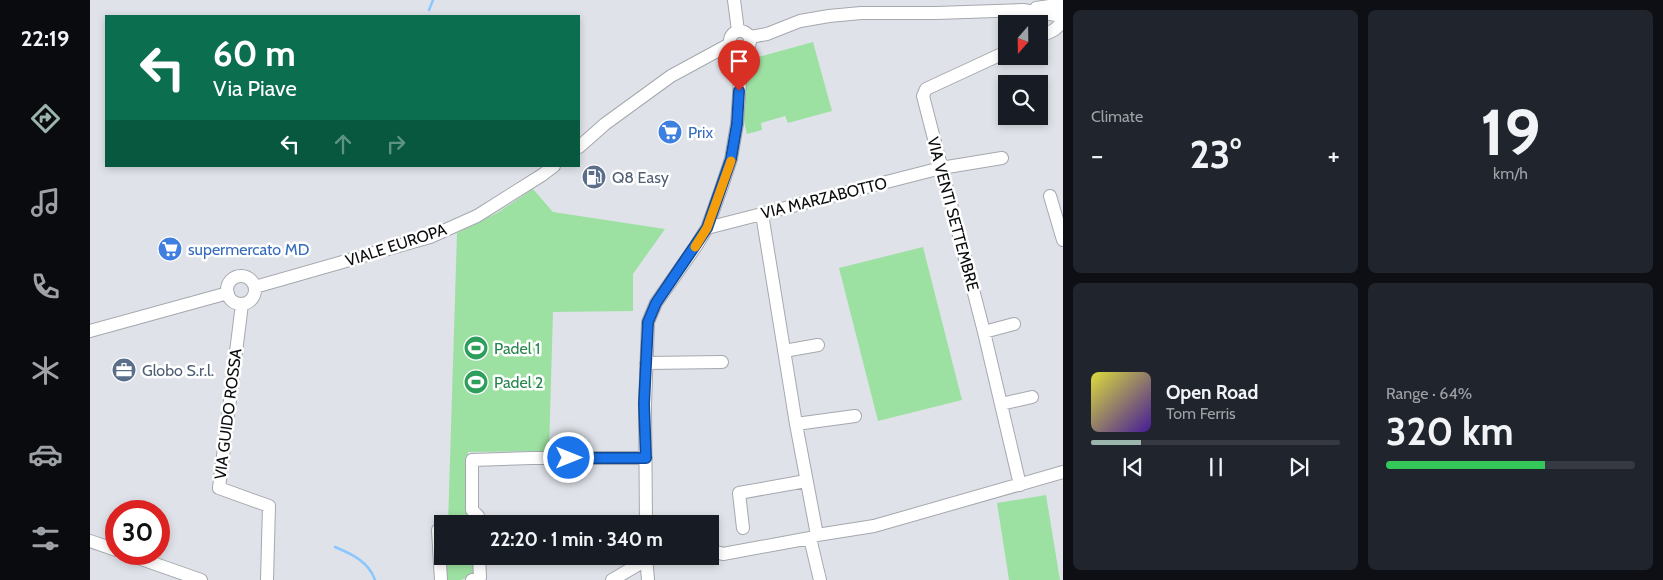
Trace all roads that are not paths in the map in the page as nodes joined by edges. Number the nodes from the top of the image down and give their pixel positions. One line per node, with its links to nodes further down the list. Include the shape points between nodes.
1 (734, 0): 6 (street)
2 (1063, 4): 3 (street)
3 (1023, 10): 4 (street); 8 (street, via 829,16 800,21)
4 (1063, 16)
5 (1063, 22): 7 (street)
6 (738, 31): 8 (street); 9 (street, via 730,37)
7 (1048, 33)
8 (750, 37): 10 (street, via 749,46)
9 (730, 44): 10 (street, via 736,51); 12 (street, via 671,76)
10 (742, 51): 18 (street, via 731,159)
11 (998, 56): 15 (street, VIA VENTI SETTEMBRE, via 926,89 923,96)
12 (580, 146)
13 (1002, 158): 15 (street, VIA MARZABOTTO)
14 (553, 167): 20 (street, VIALE EUROPA, via 477,216 430,237)
15 (942, 168): 17 (street, VIA MARZABOTTO); 25 (street, VIA VENTI SETTEMBRE)
16 (1050, 196): 19 (street)
17 (762, 214): 18 (street, VIA MARZABOTTO); 27 (street)
18 (707, 228): 29 (street, via 652,309 648,322)
19 (1063, 240)
20 (255, 287): 21 (street, via 251,279 239,276 231,280); 22 (street, via 252,300)
21 (228, 293): 22 (street, via 233,301); 24 (street)
22 (242, 304): 51 (street, VIA GUIDO ROSSA, via 219,488 269,506)
23 (1014, 324): 25 (street)
24 (90, 330)
25 (984, 332): 31 (street, VIA VENTI SETTEMBRE)
26 (818, 345): 27 (street)
27 (784, 351): 33 (street)
28 (722, 362): 29 (street)
29 (646, 363): 34 (street)
30 (1032, 397): 31 (street)
31 (1001, 404): 37 (street, VIA VENTI SETTEMBRE)
32 (856, 416): 33 (street)
33 (796, 424): 36 (street)
34 (646, 458): 38 (street, via 472,460 472,510); 39 (street)
35 (1063, 472): 37 (street)
36 (806, 481): 40 (street, via 738,493); 41 (street)
37 (1020, 485): 41 (street, via 874,526)
38 (477, 515)
39 (646, 515)
40 (743, 528)
41 (814, 536): 44 (street); 56 (street)
42 (90, 541): 43 (street)
43 (105, 546)
44 (719, 553)
45 (158, 565): 50 (street)
46 (440, 565): 52 (street)
47 (479, 565): 53 (street, via 480,577)
48 (635, 565): 54 (street)
49 (647, 565): 55 (street)
50 (201, 580)
51 (267, 580)
52 (441, 580)
53 (472, 580)
54 (612, 580)
55 (648, 580)
56 (820, 580)

